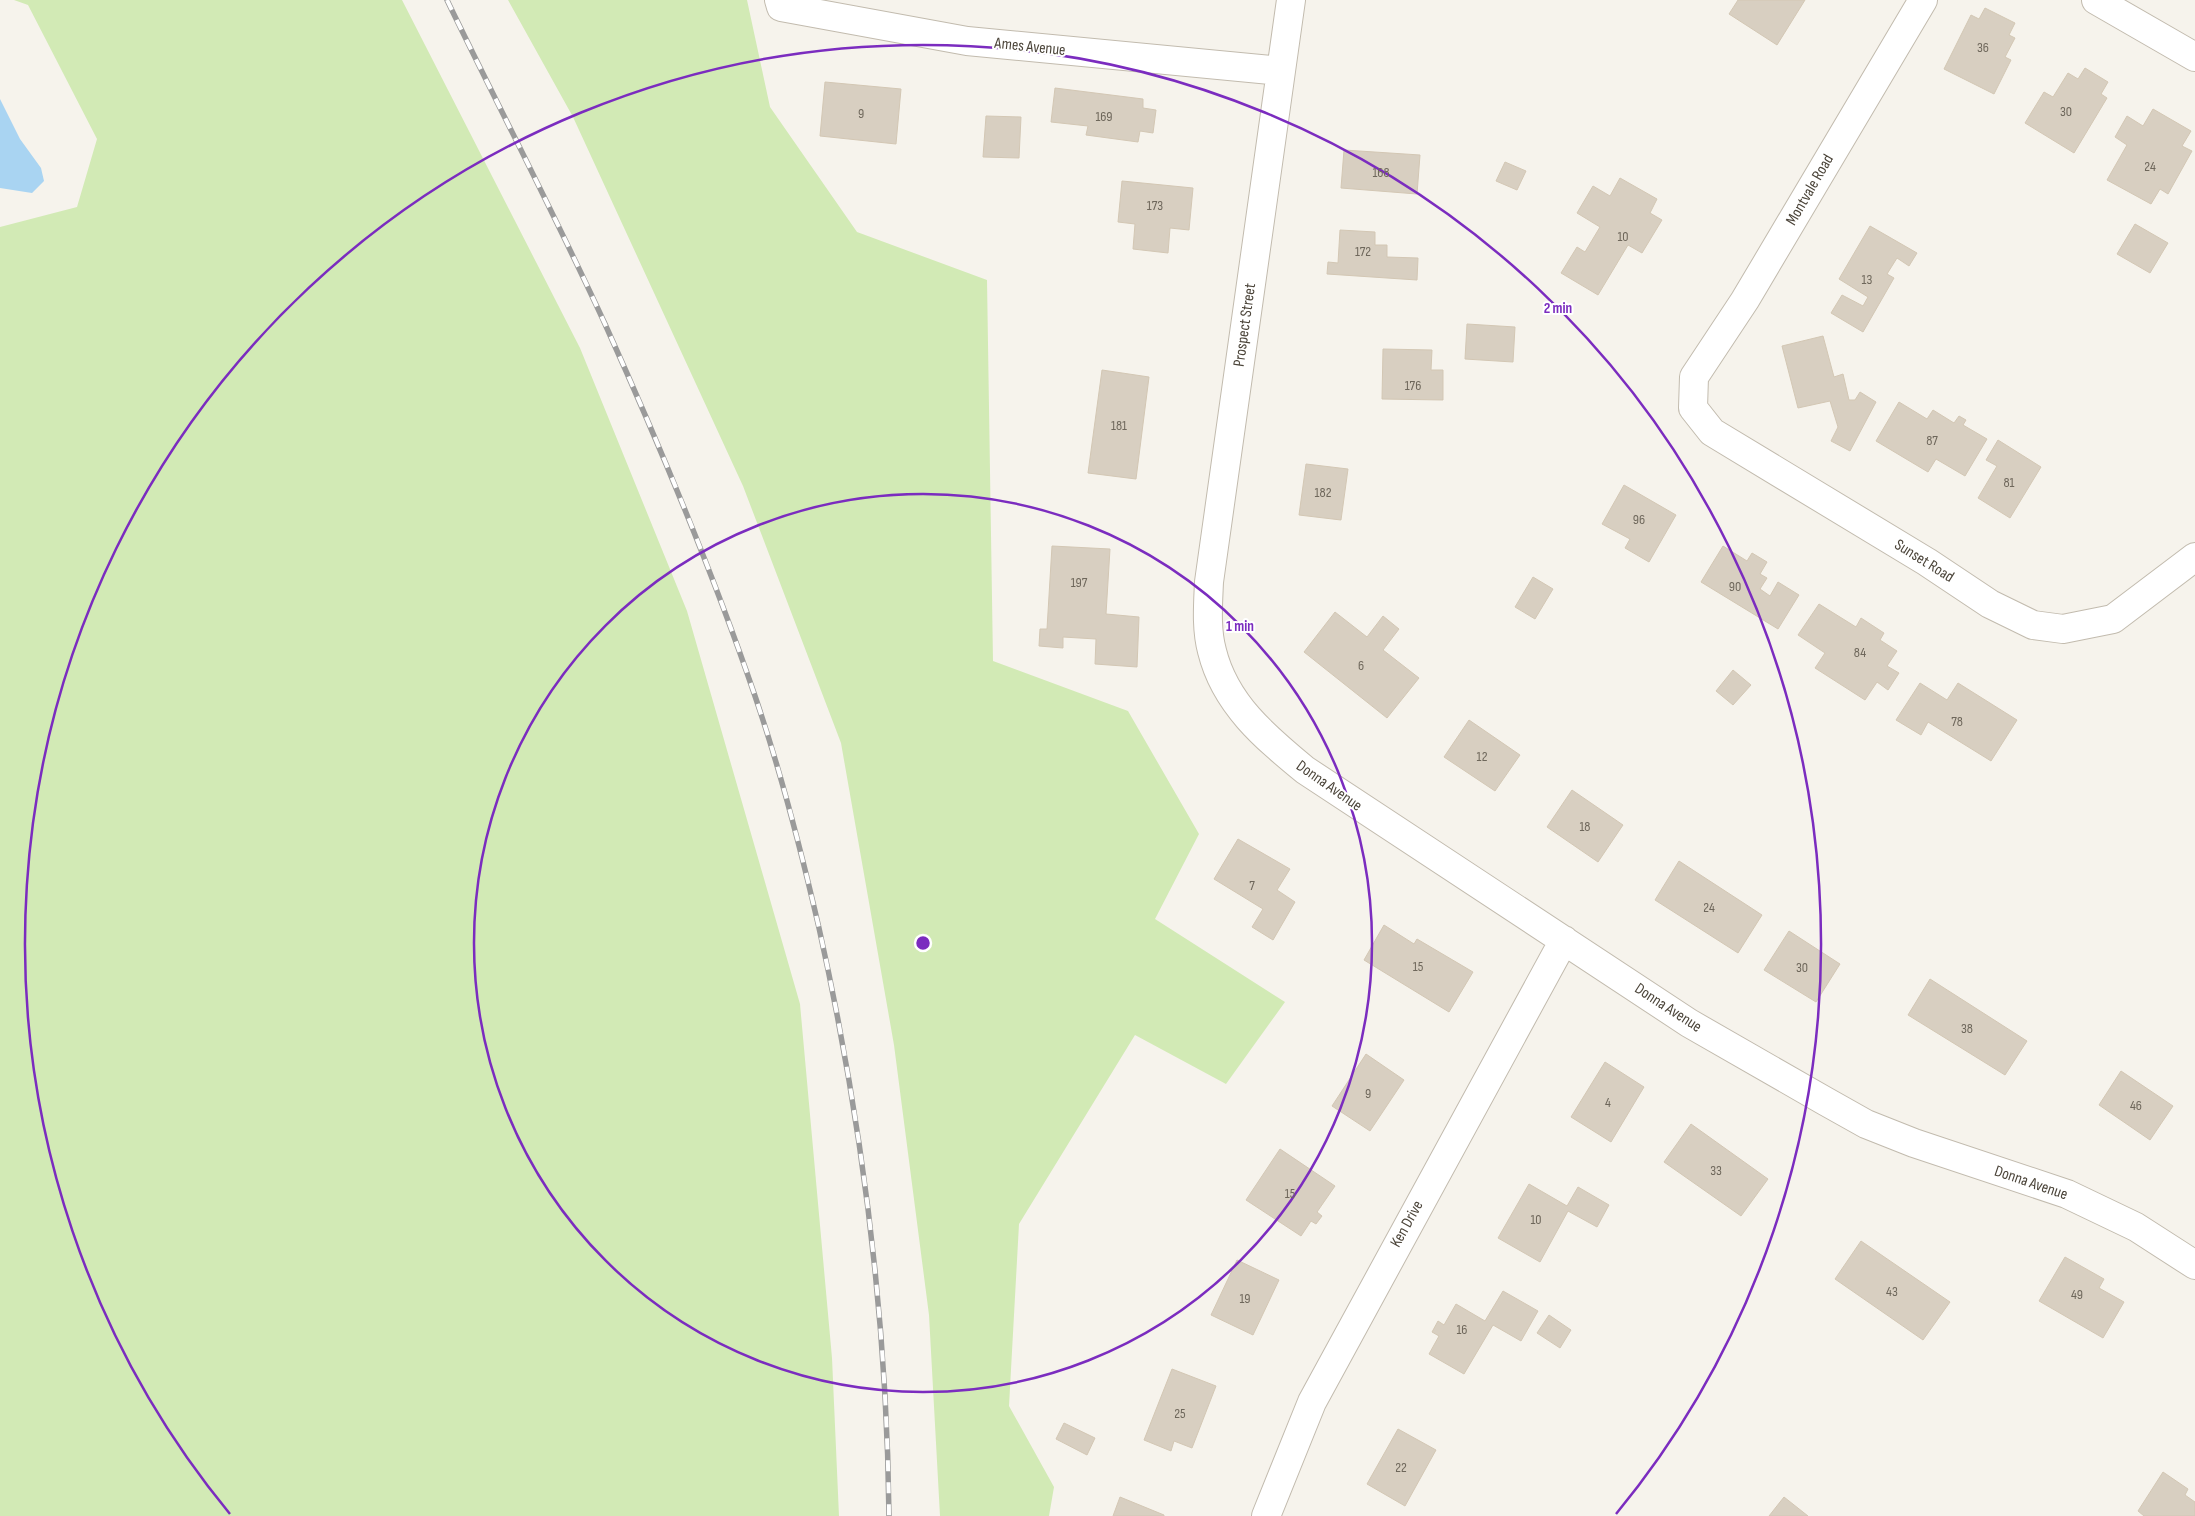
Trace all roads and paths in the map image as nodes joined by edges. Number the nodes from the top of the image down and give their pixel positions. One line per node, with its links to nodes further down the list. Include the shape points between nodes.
1 (1291, 0): 6 (street, Prospect Street)
2 (1923, 0): 7 (street, Montvale Road, via 1745,300)
3 (2096, 0): 5 (street)
4 (780, 3): 6 (street, Ames Avenue, via 967,41)
5 (2195, 57)
6 (1281, 71): 9 (street, Prospect Street, via 1209,582)
7 (1694, 377): 8 (street, Sunset Road, via 1693,408 1712,432 1928,562 1990,604 2033,625 2064,629 2113,619)
8 (2195, 557)
9 (1211, 650): 10 (street, Donna Avenue, via 1234,702 1263,736 1305,770)
10 (1564, 940): 11 (street, Donna Avenue, via 1689,1023 1866,1124 2067,1194 2136,1227); 12 (street, Ken Drive, via 1312,1402)
11 (2195, 1265)
12 (1266, 1516)

